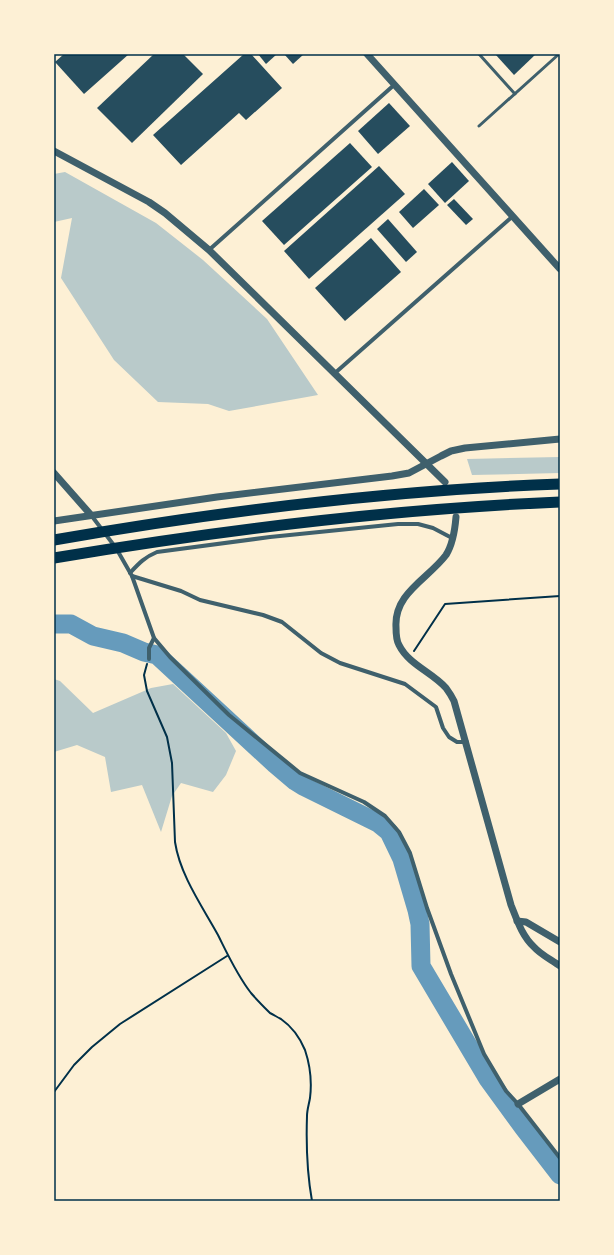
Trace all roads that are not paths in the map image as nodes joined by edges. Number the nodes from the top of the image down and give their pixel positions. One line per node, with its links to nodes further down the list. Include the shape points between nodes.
1 (367, 54): 4 (street)
2 (479, 54): 5 (lane)
3 (559, 54): 5 (lane)
4 (394, 85): 8 (street); 9 (street)
5 (515, 94): 6 (lane)
6 (479, 126)
7 (54, 151): 9 (street, via 149,202)
8 (513, 216): 10 (street); 11 (street)
9 (209, 250): 11 (street)
10 (560, 269)
11 (335, 373): 13 (street)
12 (560, 439): 13 (street, via 465,448 451,451)
13 (427, 463): 16 (street); 18 (street, via 409,473 392,476)
14 (54, 473): 18 (street)
15 (560, 484): 16 (highway)
16 (442, 486): 22 (highway, via 380,496 240,511)
17 (560, 502): 23 (highway, via 382,514 178,538)
18 (91, 515): 20 (street); 24 (street, via 116,548)
19 (456, 516): 21 (street)
20 (54, 522)
21 (452, 538): 24 (street, via 433,528 418,524 278,536 157,552 140,561); 27 (street, via 447,553 405,596 395,620 399,645 409,658 446,688 454,701)
22 (54, 540)
23 (54, 558)
24 (131, 574): 25 (street); 27 (street, via 200,600 282,622 321,653 340,663 405,684 436,707 443,728 450,737 457,742)
25 (154, 638): 26 (street, via 149,648); 32 (street, via 229,715 300,773 364,802 385,816 400,832 484,1054 506,1091)
26 (149, 659)
27 (466, 742): 28 (street)
28 (517, 921): 29 (street, via 526,922); 30 (street, via 534,948)
29 (560, 942)
30 (560, 966)
31 (560, 1079): 32 (street)
32 (518, 1104): 33 (street)
33 (560, 1158)

